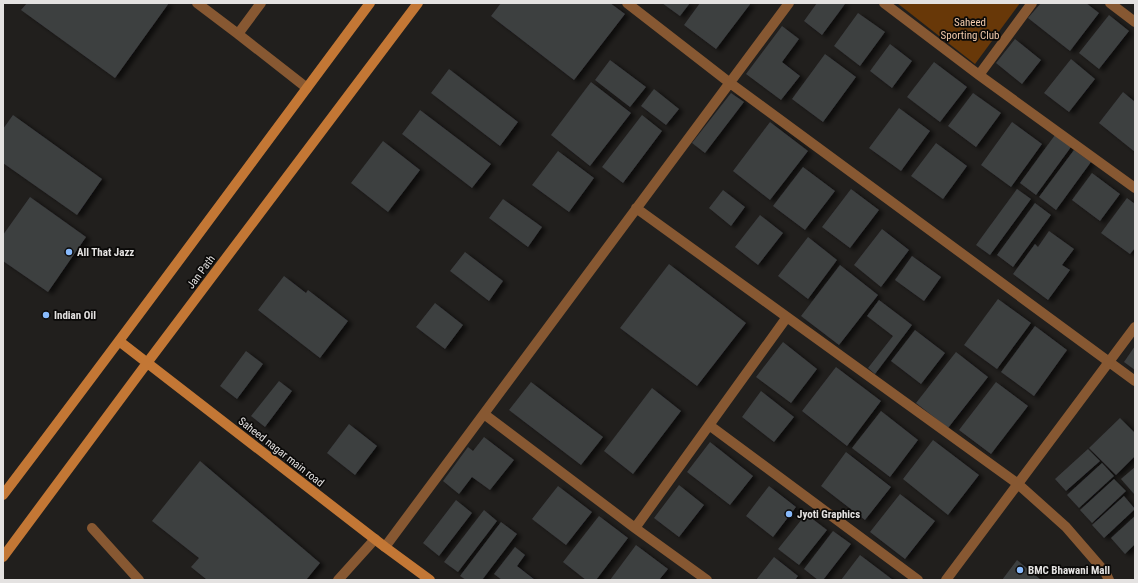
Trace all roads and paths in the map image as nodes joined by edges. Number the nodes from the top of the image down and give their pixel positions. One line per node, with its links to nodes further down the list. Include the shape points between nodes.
1 (197, 3): 11 (street)
2 (261, 3): 11 (street)
3 (370, 3): 14 (main road)
4 (418, 3): 21 (main road, Jan Path)
5 (627, 3): 13 (street)
6 (789, 3): 13 (street)
7 (884, 3): 12 (street)
8 (1032, 3): 12 (street)
9 (1110, 3): 10 (street)
10 (1135, 22)
11 (238, 34): 14 (street)
12 (979, 75): 15 (street)
13 (730, 83): 16 (street); 20 (street)
14 (307, 88): 19 (main road)
15 (1135, 188)
16 (636, 208): 17 (street); 23 (street)
17 (786, 317): 24 (street); 25 (street)
18 (1135, 327): 20 (street)
19 (119, 341): 21 (main road, Saheed nagar main road); 26 (main road)
20 (1109, 362): 22 (street); 25 (street)
21 (147, 363): 29 (main road, Saheed nagar main road); 31 (main road, Jan Path)
22 (1135, 381)
23 (484, 414): 28 (street); 30 (street)
24 (709, 425): 28 (street); 36 (street)
25 (1018, 484): 37 (street); 38 (street, via 1066,527)
26 (3, 495)
27 (92, 528): 32 (street)
28 (635, 528): 35 (street)
29 (375, 539): 30 (main road, Saheed nagar main road); 33 (street)
30 (385, 547): 34 (main road, Saheed nagar main road)
31 (3, 557)
32 (139, 580)
33 (338, 580)
34 (430, 580)
35 (707, 580)
36 (918, 580)
37 (946, 580)
38 (1109, 580)

